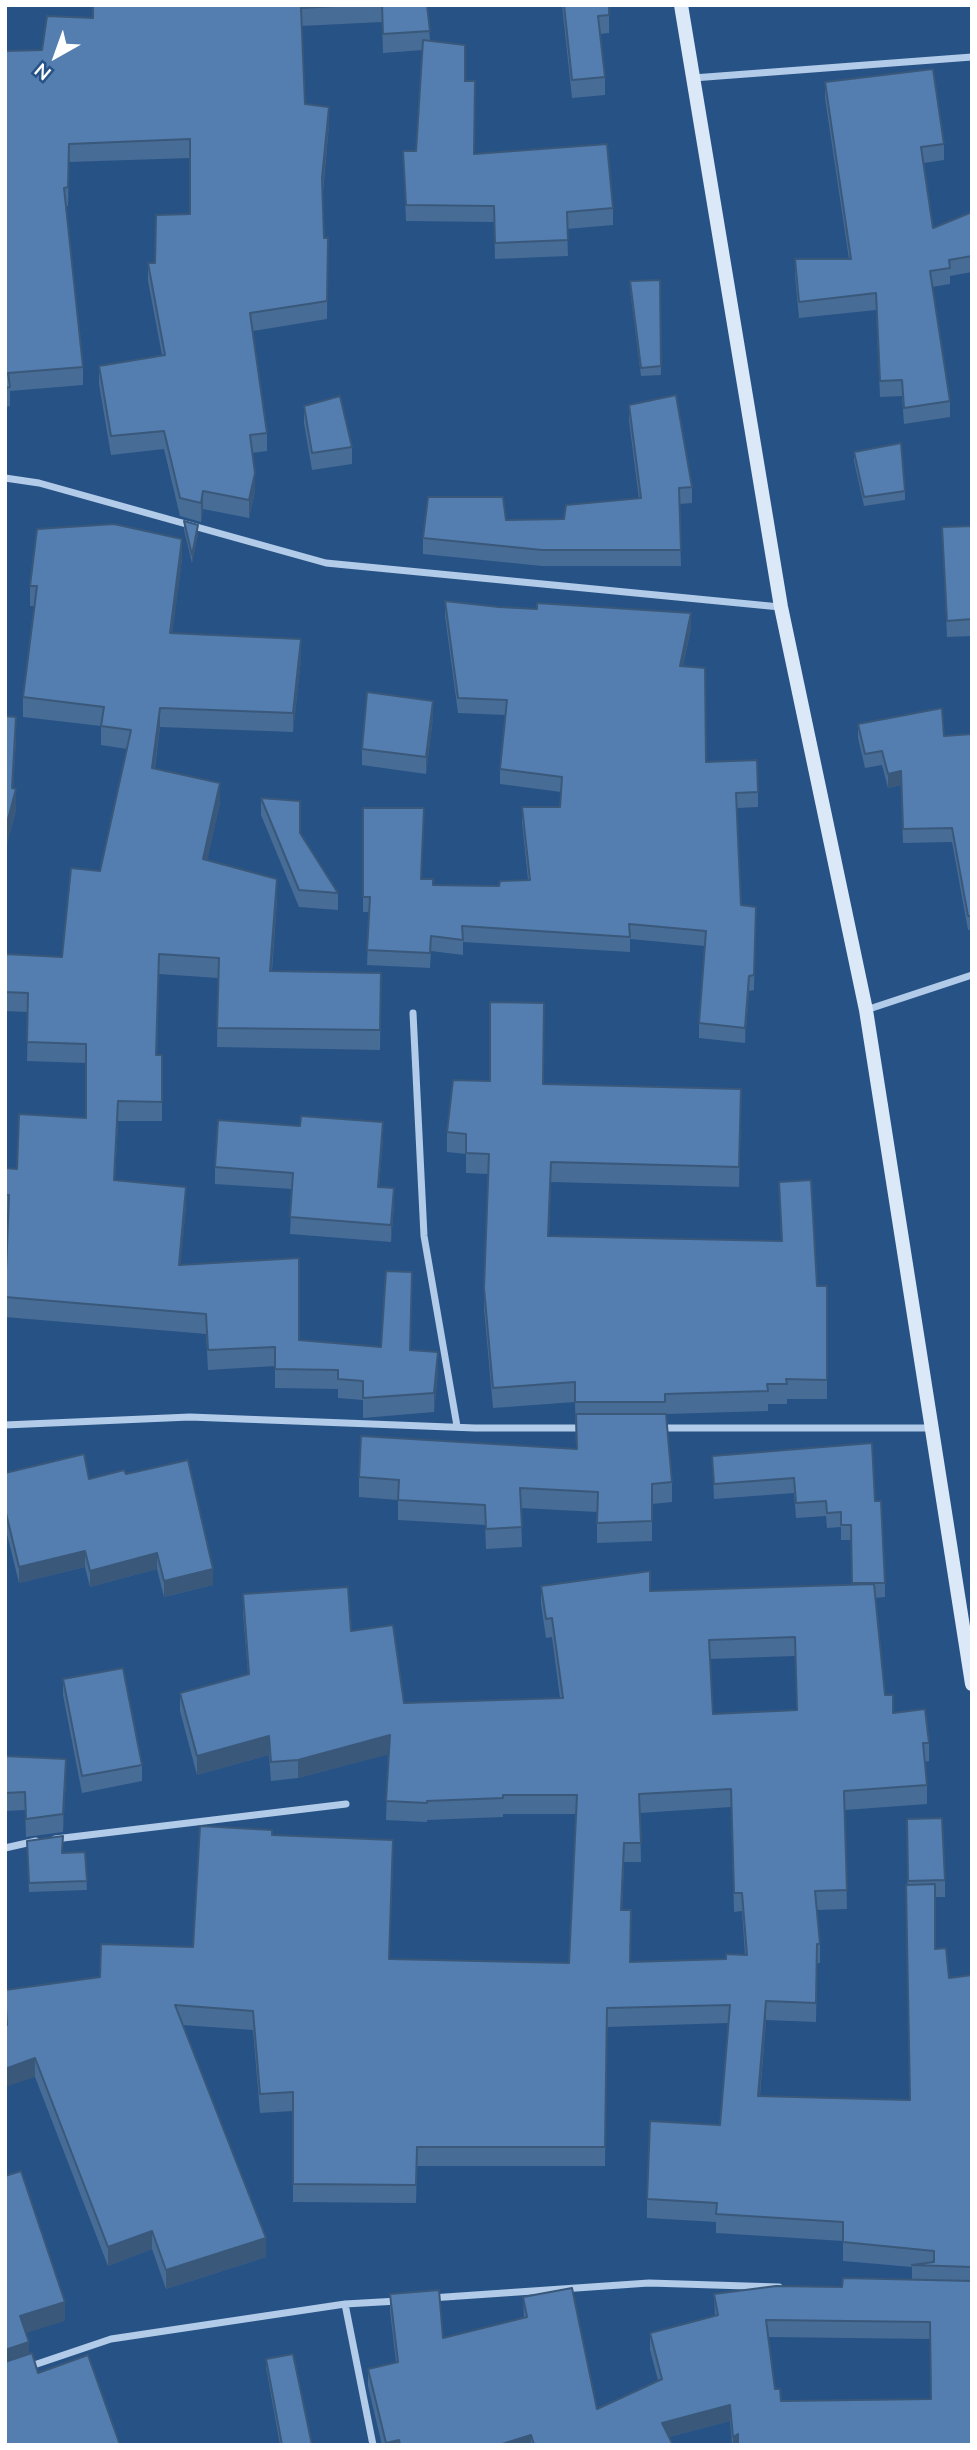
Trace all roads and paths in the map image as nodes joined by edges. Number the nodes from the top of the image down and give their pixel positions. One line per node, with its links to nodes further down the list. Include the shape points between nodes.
1 (681, 5): 3 (street)
2 (972, 57): 3 (street)
3 (692, 78): 5 (street)
4 (5, 478): 5 (street, via 39,483 326,563)
5 (781, 607): 7 (street)
6 (972, 975): 7 (street)
7 (866, 1010): 13 (street)
8 (413, 1013): 10 (street, via 424,1236)
9 (5, 1425): 10 (street, via 190,1417)
10 (457, 1426): 11 (street)
11 (599, 1428)
12 (654, 1428): 13 (street)
13 (929, 1428): 14 (street)
14 (972, 1684)
15 (346, 1804): 16 (street)
16 (5, 1848)
17 (784, 2287): 18 (street, via 649,2283)
18 (345, 2304): 19 (street, via 111,2339); 20 (street)
19 (25, 2368)
20 (373, 2445)

